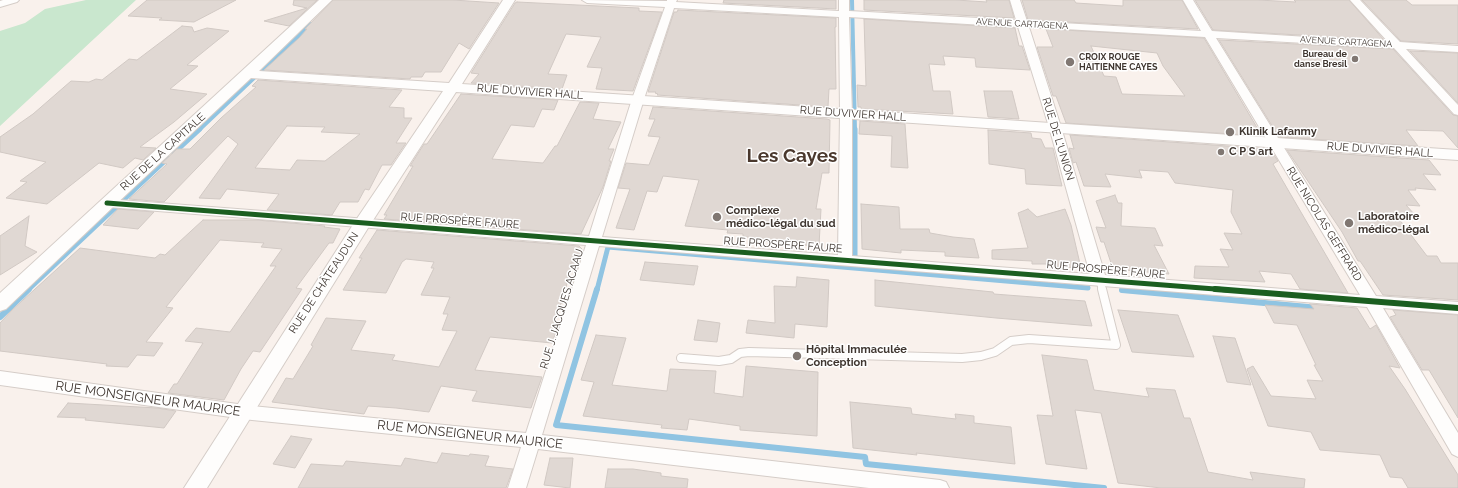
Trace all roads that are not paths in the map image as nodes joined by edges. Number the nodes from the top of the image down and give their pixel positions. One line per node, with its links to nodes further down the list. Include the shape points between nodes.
1 (14, 0): 10 (street)
2 (326, 0): 16 (street, RUE DE LA CAPITALE)
3 (509, 0): 17 (street, RUE DE CHÂTEAUDUN)
4 (587, 0): 9 (street, AVENUE CARTAGENA)
5 (844, 0): 11 (street)
6 (1015, 0): 12 (street, RUE DE L'UNION)
7 (1188, 0): 13 (street, RUE NICOLAS GEFFRARD)
8 (1355, 0): 14 (street)
9 (671, 2): 11 (street, AVENUE CARTAGENA); 18 (street, RUE J. JACQUES ACAAU)
10 (0, 4)
11 (844, 14): 12 (street, AVENUE CARTAGENA); 20 (street)
12 (1022, 24): 13 (street, AVENUE CARTAGENA); 21 (street, RUE DE L'UNION)
13 (1209, 34): 14 (street, AVENUE CARTAGENA); 22 (street, RUE NICOLAS GEFFRARD)
14 (1397, 45): 15 (street, AVENUE CARTAGENA); 19 (street)
15 (1458, 49)
16 (248, 74): 17 (street, RUE DUVIVIER HALL); 24 (street, RUE DE LA CAPITALE)
17 (453, 87): 18 (street, RUE DUVIVIER HALL); 25 (street, RUE DE CHÂTEAUDUN)
18 (638, 99): 20 (street, RUE DUVIVIER HALL); 26 (street, RUE J. JACQUES ACAAU)
19 (1458, 112)
20 (846, 114): 21 (street, RUE DUVIVIER HALL); 27 (street)
21 (1055, 127): 22 (street, RUE DUVIVIER HALL); 28 (street, RUE DE L'UNION)
22 (1274, 143): 23 (street, RUE DUVIVIER HALL); 29 (street, RUE NICOLAS GEFFRARD)
23 (1458, 155)
24 (107, 203): 25 (street, RUE PROSPÈRE FAURE); 30 (street, RUE DE LA CAPITALE)
25 (362, 224): 26 (street, RUE PROSPÈRE FAURE); 34 (street, RUE DE CHÂTEAUDUN)
26 (594, 240): 27 (street, RUE PROSPÈRE FAURE); 35 (street, RUE J. JACQUES ACAAU)
27 (845, 260): 28 (street, RUE PROSPÈRE FAURE)
28 (1099, 279): 29 (street, RUE PROSPÈRE FAURE); 32 (lane, via 1116,345 1029,339 1010,341 995,352 981,356 962,358 749,352 719,361)
29 (1372, 302): 31 (street, RUE PROSPÈRE FAURE); 36 (street, RUE NICOLAS GEFFRARD)
30 (0, 304)
31 (1458, 308)
32 (681, 358)
33 (0, 378): 34 (street, RUE MONSEIGNEUR MAURICE)
34 (242, 412): 35 (street, RUE MONSEIGNEUR MAURICE); 38 (street, RUE DE CHÂTEAUDUN)
35 (532, 442): 37 (street, RUE MONSEIGNEUR MAURICE); 39 (street, RUE J. JACQUES ACAAU)
36 (1458, 449)
37 (830, 481): 40 (street, RUE MONSEIGNEUR MAURICE)
38 (195, 488)
39 (517, 488)
40 (940, 488)

